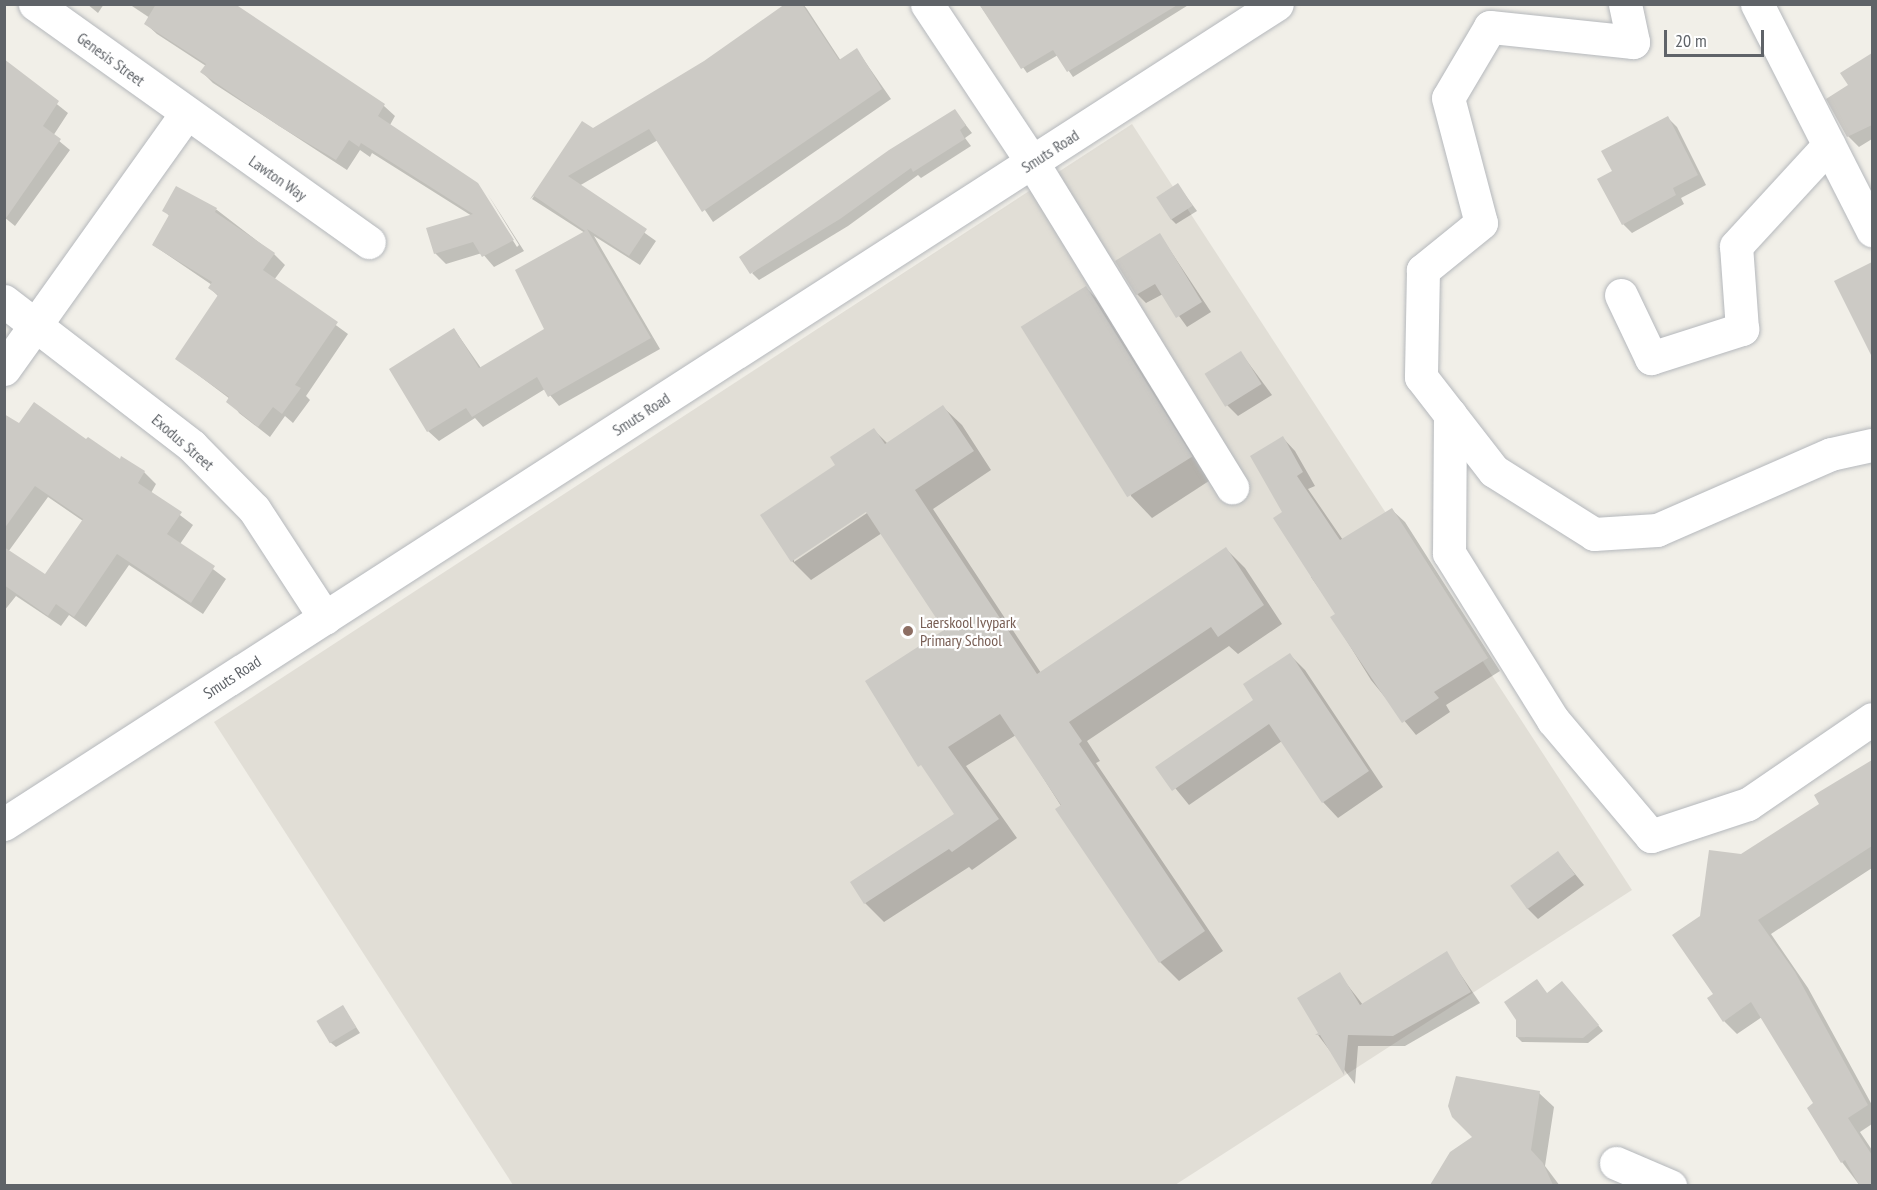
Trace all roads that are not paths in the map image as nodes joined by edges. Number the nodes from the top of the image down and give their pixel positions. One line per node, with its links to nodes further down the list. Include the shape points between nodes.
1 (35, 4): 6 (street, Genesis Street)
2 (927, 4): 8 (street)
3 (1278, 4): 8 (street, Smuts Road)
4 (1625, 4): 15 (street, via 1633,42 1490,27 1448,98 1481,223 1423,270 1421,377)
5 (1757, 4): 7 (street)
6 (186, 114): 10 (street, Lawton Way); 13 (street)
7 (1829, 145): 9 (street); 11 (street, via 1736,246 1742,329 1651,358)
8 (1032, 162): 17 (street); 18 (street, Smuts Road)
9 (1872, 230)
10 (369, 242)
11 (1621, 295)
12 (4, 301): 13 (street, Exodus Street)
13 (36, 324): 14 (street); 18 (street, Exodus Street, via 200,453 254,509)
14 (4, 369)
15 (1450, 414): 16 (street, via 1494,471 1594,534 1657,530 1831,454); 19 (street, via 1449,553 1553,720 1651,836 1748,804)
16 (1872, 445)
17 (1233, 487)
18 (325, 618): 20 (street, Smuts Road)
19 (1872, 719)
20 (4, 824)
21 (1616, 1163): 22 (street)
22 (1670, 1185)

